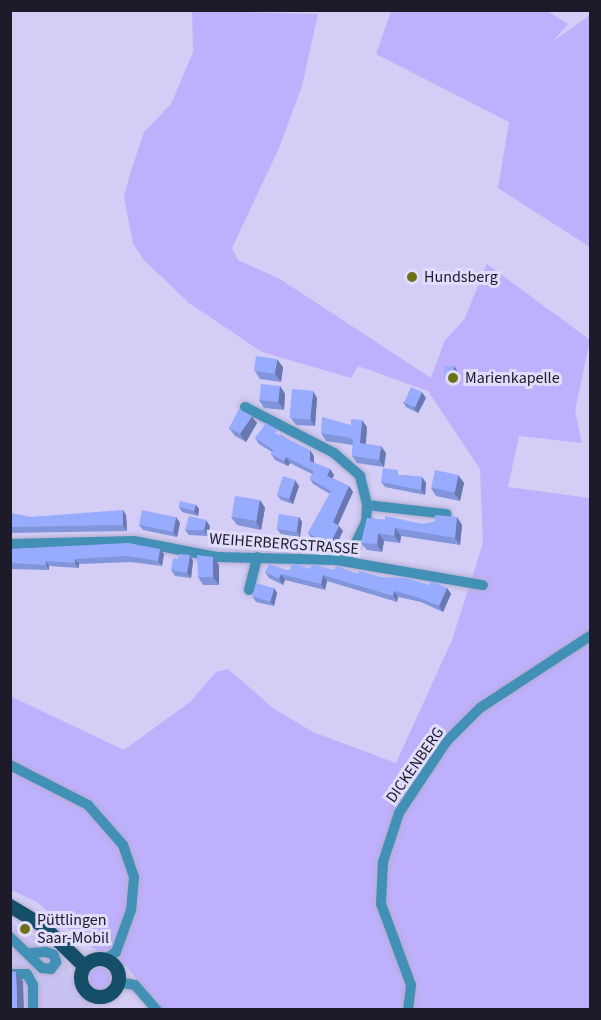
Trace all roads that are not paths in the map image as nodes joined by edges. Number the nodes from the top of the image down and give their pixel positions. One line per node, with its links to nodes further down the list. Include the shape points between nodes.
1 (245, 407): 2 (street, via 291,429 353,467 360,476)
2 (367, 505): 3 (street); 6 (street, via 351,553)
3 (446, 514)
4 (10, 544): 5 (street, WEIHERBERGSTRASSE, via 120,540 216,557)
5 (257, 557): 6 (street, WEIHERBERGSTRASSE); 8 (street)
6 (336, 560): 7 (street, WEIHERBERGSTRASSE)
7 (483, 585)
8 (249, 590)
9 (591, 636): 21 (street, DICKENBERG, via 480,708 446,742 399,813 383,862 381,904 411,985)
10 (10, 765): 14 (street, via 88,805 109,824 123,845 134,877 131,910 116,952)
11 (10, 906): 15 (main road, via 43,926)
12 (10, 937): 13 (street)
13 (31, 953)
14 (104, 960): 15 (main road); 17 (main road, via 116,968)
15 (84, 966): 18 (main road, via 84,988)
16 (10, 974): 19 (street, via 27,974 33,985)
17 (118, 982): 18 (main road); 20 (street, via 135,985)
18 (107, 1003)
19 (33, 1010)
20 (157, 1010)
21 (408, 1010)

